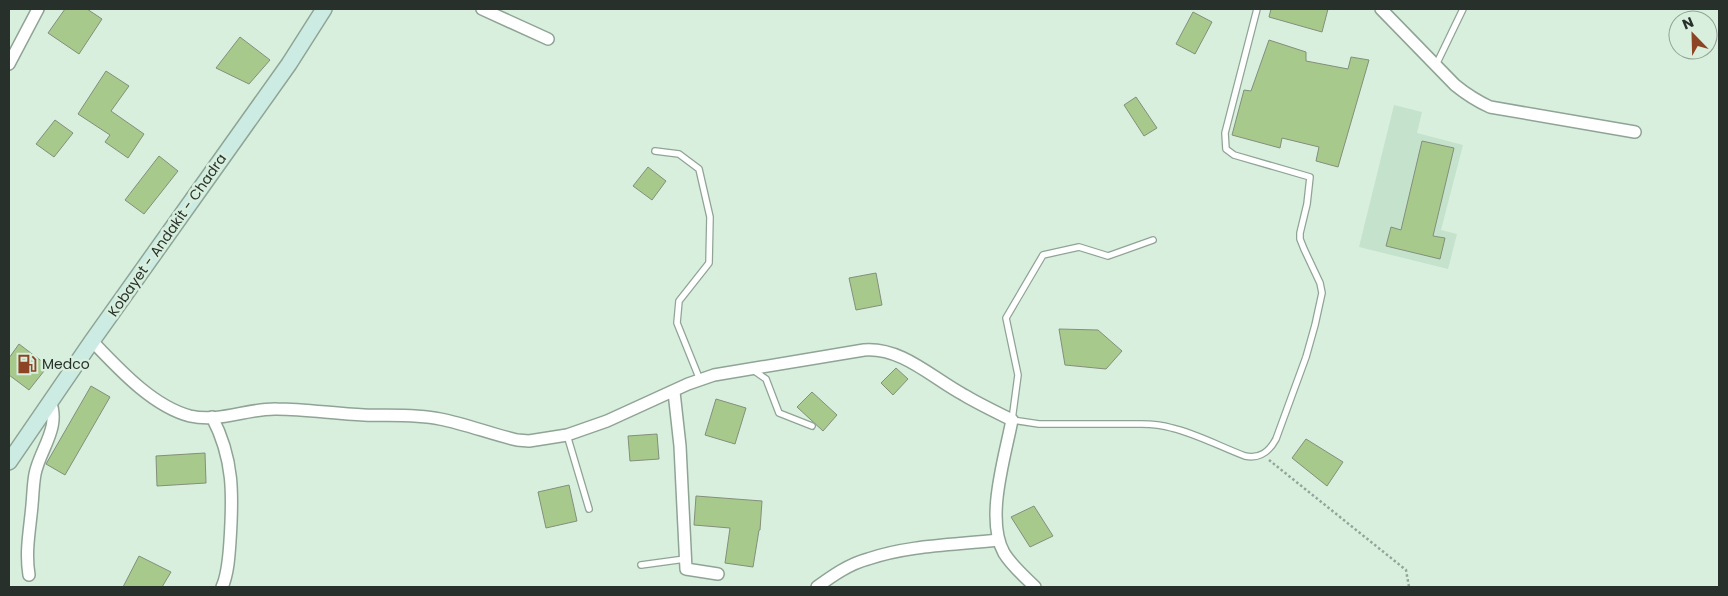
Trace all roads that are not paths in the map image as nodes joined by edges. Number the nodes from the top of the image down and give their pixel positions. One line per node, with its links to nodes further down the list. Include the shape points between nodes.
1 (324, 9): 13 (main road, Kobayet - Andakit - Chadra)
2 (482, 9): 7 (street)
3 (1257, 9): 19 (lane, via 1225,133 1226,149 1234,155 1310,178 1300,239 1322,293 1306,357 1272,447 1252,457 1172,427 1039,424)
4 (1380, 9): 9 (street)
5 (1463, 9): 9 (lane)
6 (34, 10): 8 (street)
7 (548, 39)
8 (9, 64)
9 (1436, 65): 10 (street, via 1465,93 1490,107)
10 (1635, 132)
11 (655, 151): 15 (lane, via 679,154 699,169 710,217 709,263 679,301 677,323)
12 (1153, 240): 19 (lane, via 1108,256 1079,248 1042,255 1006,318 1018,375)
13 (92, 341): 17 (main road, Kobayet - Andakit - Chadra); 18 (street, via 128,377 168,407 191,416)
14 (753, 370): 15 (street); 19 (street, via 864,350 889,351); 20 (lane, via 766,378 779,413)
15 (700, 380): 16 (street)
16 (674, 392): 21 (street); 25 (street)
17 (50, 401): 22 (main road, Kobayet - Andakit - Chadra); 27 (street, via 54,420 36,473 27,542)
18 (212, 417): 21 (street, via 275,408 440,419 517,440); 29 (street, via 221,432 232,486 229,547)
19 (1012, 420): 24 (street, via 996,512)
20 (812, 426)
21 (567, 434): 23 (lane)
22 (9, 462)
23 (589, 509)
24 (998, 540): 30 (street, via 914,549 867,559); 31 (street, via 1014,566)
25 (685, 560): 26 (lane); 28 (street, via 686,569)
26 (640, 565)
27 (29, 574)
28 (718, 574)
29 (222, 587)
30 (817, 587)
31 (1035, 587)

